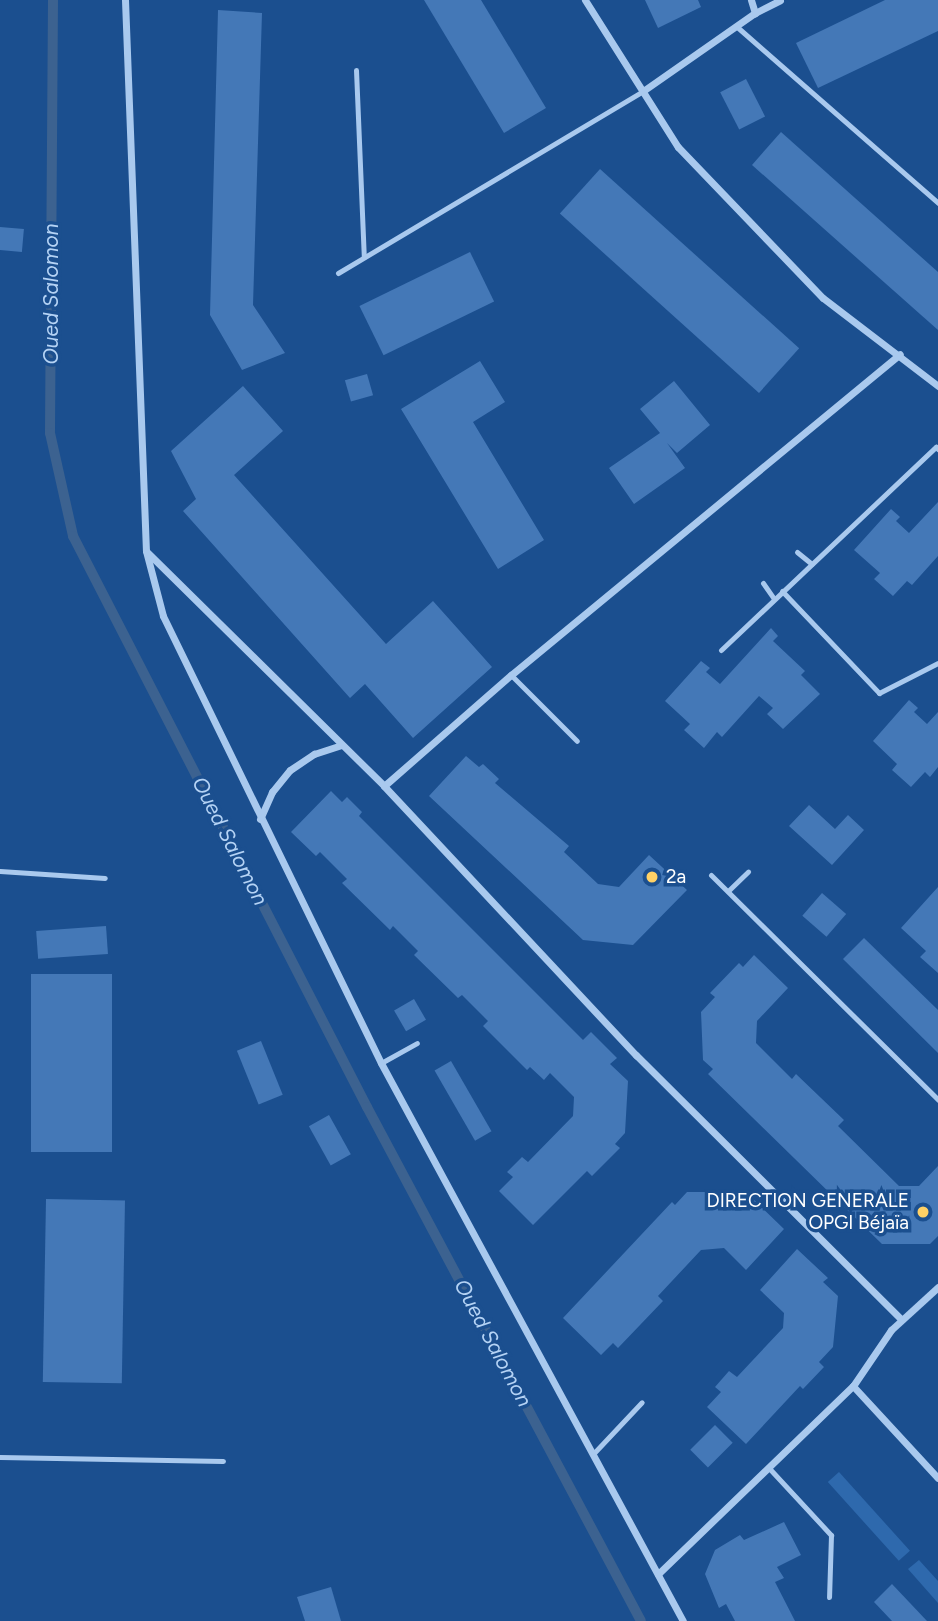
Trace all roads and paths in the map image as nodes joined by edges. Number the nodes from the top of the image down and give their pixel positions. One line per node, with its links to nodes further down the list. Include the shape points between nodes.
1 (125, 0): 15 (street)
2 (585, 0): 8 (street)
3 (751, 0): 5 (street)
4 (780, 0): 5 (street)
5 (755, 13): 6 (street)
6 (736, 26): 8 (street); 9 (lane)
7 (356, 71): 10 (lane)
8 (643, 91): 10 (lane); 12 (street, via 678,147 823,299)
9 (938, 203)
10 (364, 257): 11 (lane)
11 (338, 273)
12 (900, 354): 13 (street); 23 (street)
13 (938, 386)
14 (938, 449): 17 (lane)
15 (146, 551): 25 (street); 27 (street, via 163,615)
16 (797, 552): 17 (lane)
17 (812, 564): 19 (lane)
18 (763, 583): 20 (lane)
19 (782, 592): 20 (lane); 22 (lane, via 879,693)
20 (774, 599): 21 (lane)
21 (721, 650)
22 (938, 663)
23 (511, 675): 24 (lane); 26 (street)
24 (577, 741)
25 (342, 745): 26 (street); 27 (street, via 314,754 290,770 272,792)
26 (384, 786): 39 (street, via 636,1055)
27 (260, 819): 36 (street)
28 (0, 871): 31 (lane)
29 (748, 872): 32 (lane)
30 (711, 875): 32 (lane)
31 (105, 878)
32 (728, 891): 33 (lane)
33 (826, 989): 34 (lane); 37 (lane)
34 (820, 996)
35 (417, 1043): 36 (lane)
36 (381, 1063): 42 (street)
37 (938, 1100)
38 (938, 1287): 39 (street)
39 (901, 1319): 40 (street)
40 (853, 1386): 45 (street); 46 (street)
41 (642, 1402): 42 (lane)
42 (593, 1454): 47 (street)
43 (0, 1457): 44 (lane)
44 (223, 1461)
45 (768, 1467): 47 (street); 48 (lane, via 831,1535)
46 (938, 1478)
47 (658, 1574): 49 (street)
48 (829, 1597)
49 (683, 1621)

